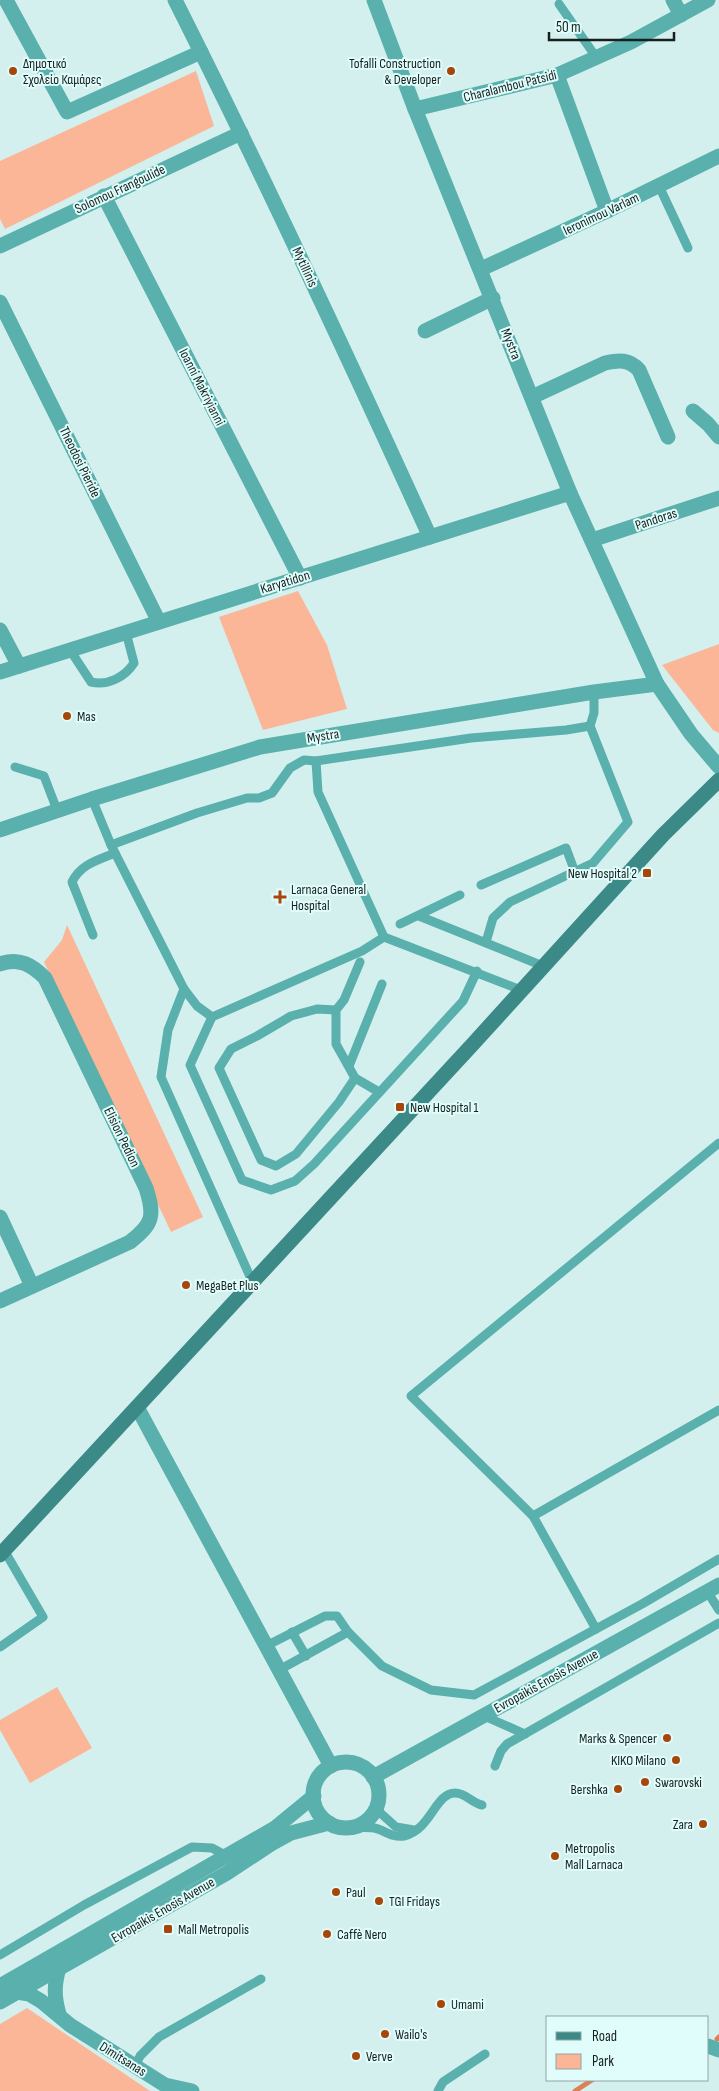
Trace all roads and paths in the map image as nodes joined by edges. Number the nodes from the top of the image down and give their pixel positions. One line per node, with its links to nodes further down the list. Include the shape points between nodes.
1 (6, 0): 8 (street, via 67,112)
2 (175, 0): 8 (street, Mytillinis)
3 (374, 0): 11 (street, Mystra)
4 (673, 0): 7 (street)
5 (708, 0): 7 (street, Charalambou Patsidi)
6 (559, 4): 9 (lane)
7 (681, 15): 9 (street, Charalambou Patsidi)
8 (201, 52): 12 (street, Mytillinis)
9 (596, 58): 10 (street, Charalambou Patsidi)
10 (557, 75): 11 (street, Charalambou Patsidi); 16 (street)
11 (415, 108): 19 (street, Mystra)
12 (241, 133): 15 (street, Solomou Frangoulide); 29 (street, Mytillinis)
13 (719, 156): 14 (street, Ieronimou Varlam)
14 (660, 186): 16 (street, Ieronimou Varlam); 18 (lane)
15 (104, 196): 17 (street, Solomou Frangoulide); 31 (street, Ioanni Makriyianni)
16 (607, 211): 19 (street, Ieronimou Varlam)
17 (0, 246)
18 (688, 248)
19 (481, 268): 20 (street, Mystra)
20 (493, 298): 22 (street); 23 (street, Mystra)
21 (0, 302): 32 (street, Theodosi Pieride)
22 (425, 331)
23 (532, 397): 25 (street, via 605,363 617,360 632,362 639,370); 27 (street, Mystra)
24 (693, 411): 26 (street)
25 (668, 437)
26 (719, 437)
27 (570, 493): 29 (street, Karyatidon); 30 (street, Mystra)
28 (719, 498): 30 (street, Pandoras)
29 (430, 537): 31 (street, Karyatidon)
30 (592, 540): 38 (street, Mystra)
31 (300, 578): 32 (street, Karyatidon)
32 (159, 622): 34 (street, Karyatidon)
33 (0, 630): 36 (street)
34 (126, 632): 35 (street, Karyatidon); 35 (lane, via 134,663 116,680 91,682)
35 (70, 650): 36 (street, Karyatidon)
36 (19, 666): 37 (street, Karyatidon)
37 (0, 672)
38 (657, 684): 39 (street, Mystra); 43 (street, Mystra, via 691,734)
39 (594, 692): 40 (lane); 45 (street, Mystra, via 260,747)
40 (590, 726): 41 (lane, via 471,738); 49 (lane, via 628,822 594,863)
41 (316, 761): 48 (lane, via 304,760 290,768 272,793 197,813); 55 (lane, via 318,792)
42 (15, 767): 46 (lane, via 44,776)
43 (719, 767)
44 (719, 780): 59 (street, via 663,835)
45 (92, 799): 46 (street, Mystra); 48 (lane)
46 (57, 810): 47 (street, Mystra)
47 (0, 830)
48 (113, 849): 54 (lane, via 83,867 72,882); 62 (lane)
49 (575, 872): 50 (lane, via 566,848); 56 (lane, via 510,902 493,918)
50 (480, 885)
51 (460, 895): 52 (lane)
52 (419, 916): 53 (lane); 56 (lane)
53 (400, 924)
54 (93, 935)
55 (384, 937): 60 (lane); 65 (lane, via 362,951)
56 (486, 942): 59 (lane)
57 (360, 962): 64 (lane, via 344,1000)
58 (0, 964): 72 (street, Elision Pedion, via 20,961 32,965 45,978 152,1205 151,1218 145,1230 130,1242)
59 (543, 966): 63 (street)
60 (477, 971): 63 (lane); 68 (lane, via 462,1001)
61 (382, 984): 66 (lane)
62 (184, 989): 65 (lane, via 197,1006); 71 (lane, via 168,1030 161,1077)
63 (521, 990): 71 (street)
64 (336, 1010): 66 (lane, via 336,1044); 67 (lane, via 317,1009 291,1016 231,1048 219,1068 262,1160 276,1166 296,1154)
65 (212, 1017): 68 (lane, via 190,1065 242,1180 271,1190 295,1181)
66 (349, 1066): 67 (lane)
67 (355, 1078): 68 (lane)
68 (379, 1092)
69 (719, 1143): 76 (lane, via 411,1396)
70 (0, 1217): 72 (street)
71 (252, 1281): 74 (street)
72 (32, 1286): 73 (street, Elision Pedion)
73 (0, 1301)
74 (137, 1407): 77 (street); 85 (street)
75 (719, 1410): 76 (lane)
76 (534, 1516): 82 (lane)
77 (1, 1549): 86 (lane, via 43,1617)
78 (719, 1559): 82 (lane)
79 (713, 1588): 80 (lane); 89 (street, Evropaikis Enosis Avenue)
80 (719, 1610)
81 (719, 1623): 90 (lane)
82 (596, 1629): 84 (lane, via 474,1695 431,1690 382,1666)
83 (292, 1632): 84 (lane, via 325,1616 337,1616); 85 (lane); 87 (lane)
84 (348, 1632): 87 (lane)
85 (266, 1646): 88 (street)
86 (0, 1647)
87 (306, 1656): 88 (lane)
88 (279, 1670): 91 (street)
89 (484, 1716): 90 (lane); 93 (street, Evropaikis Enosis Avenue)
90 (525, 1734): 92 (lane, via 507,1744)
91 (331, 1766): 93 (street, via 350,1762 360,1765); 94 (street, via 316,1783)
92 (495, 1766)
93 (373, 1777): 96 (street, via 379,1789)
94 (314, 1796): 97 (street, via 320,1815); 100 (street, Evropaikis Enosis Avenue, via 275,1828)
95 (482, 1805): 99 (lane, via 452,1793 440,1800)
96 (376, 1809): 98 (street, via 362,1824); 99 (lane, via 396,1827)
97 (329, 1823): 98 (street, Evropaikis Enosis Avenue); 102 (street, Evropaikis Enosis Avenue, via 271,1844 219,1878)
98 (351, 1827): 99 (lane, via 375,1828 396,1837)
99 (417, 1830)
100 (227, 1856): 101 (lane, via 212,1848 192,1847); 104 (street, Evropaikis Enosis Avenue)
101 (0, 1955)
102 (59, 1968): 105 (street, Evropaikis Enosis Avenue); 107 (street, via 54,1996)
103 (261, 1979): 109 (lane, via 159,2037 140,2056)
104 (0, 1986)
105 (16, 1992): 106 (street, Evropaikis Enosis Avenue); 107 (street, Dimitsanas, via 29,1994)
106 (0, 2002)
107 (59, 2014): 109 (street, Dimitsanas, via 70,2025)
108 (485, 2054): 111 (lane, via 444,2082)
109 (135, 2067): 110 (street, Dimitsanas, via 165,2085)
110 (192, 2091)
111 (438, 2091)

